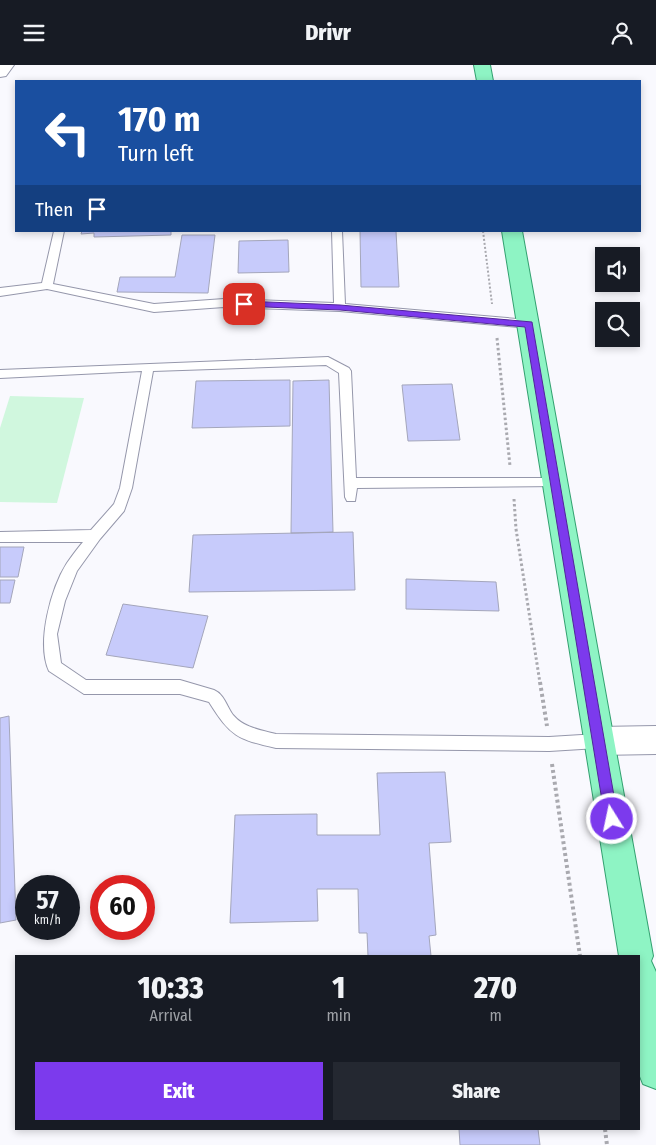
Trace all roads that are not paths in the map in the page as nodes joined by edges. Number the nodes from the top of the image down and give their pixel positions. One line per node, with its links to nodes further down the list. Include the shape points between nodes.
1 (6, 65): 3 (street)
2 (482, 65): 4 (main road)
3 (0, 72)
4 (485, 80)
5 (59, 232): 8 (lane)
6 (337, 232): 10 (lane)
7 (512, 232): 11 (main road)
8 (47, 286): 9 (lane); 10 (lane, via 154,308 224,303)
9 (0, 292)
10 (340, 307): 11 (lane)
11 (529, 324): 15 (main road)
12 (148, 367): 13 (lane); 14 (lane, via 328,361 345,371); 17 (lane, via 126,488 119,507)
13 (0, 374)
14 (350, 483): 15 (lane); 16 (lane)
15 (555, 483): 20 (main road)
16 (351, 497)
17 (95, 535): 18 (lane); 20 (lane, via 70,569 50,634 54,666 84,687 180,687 214,697 230,721 248,734 276,741 549,744)
18 (0, 537)
19 (656, 740): 20 (street)
20 (598, 741): 21 (main road)
21 (636, 955)
22 (640, 979): 23 (main road)
23 (656, 1071)

